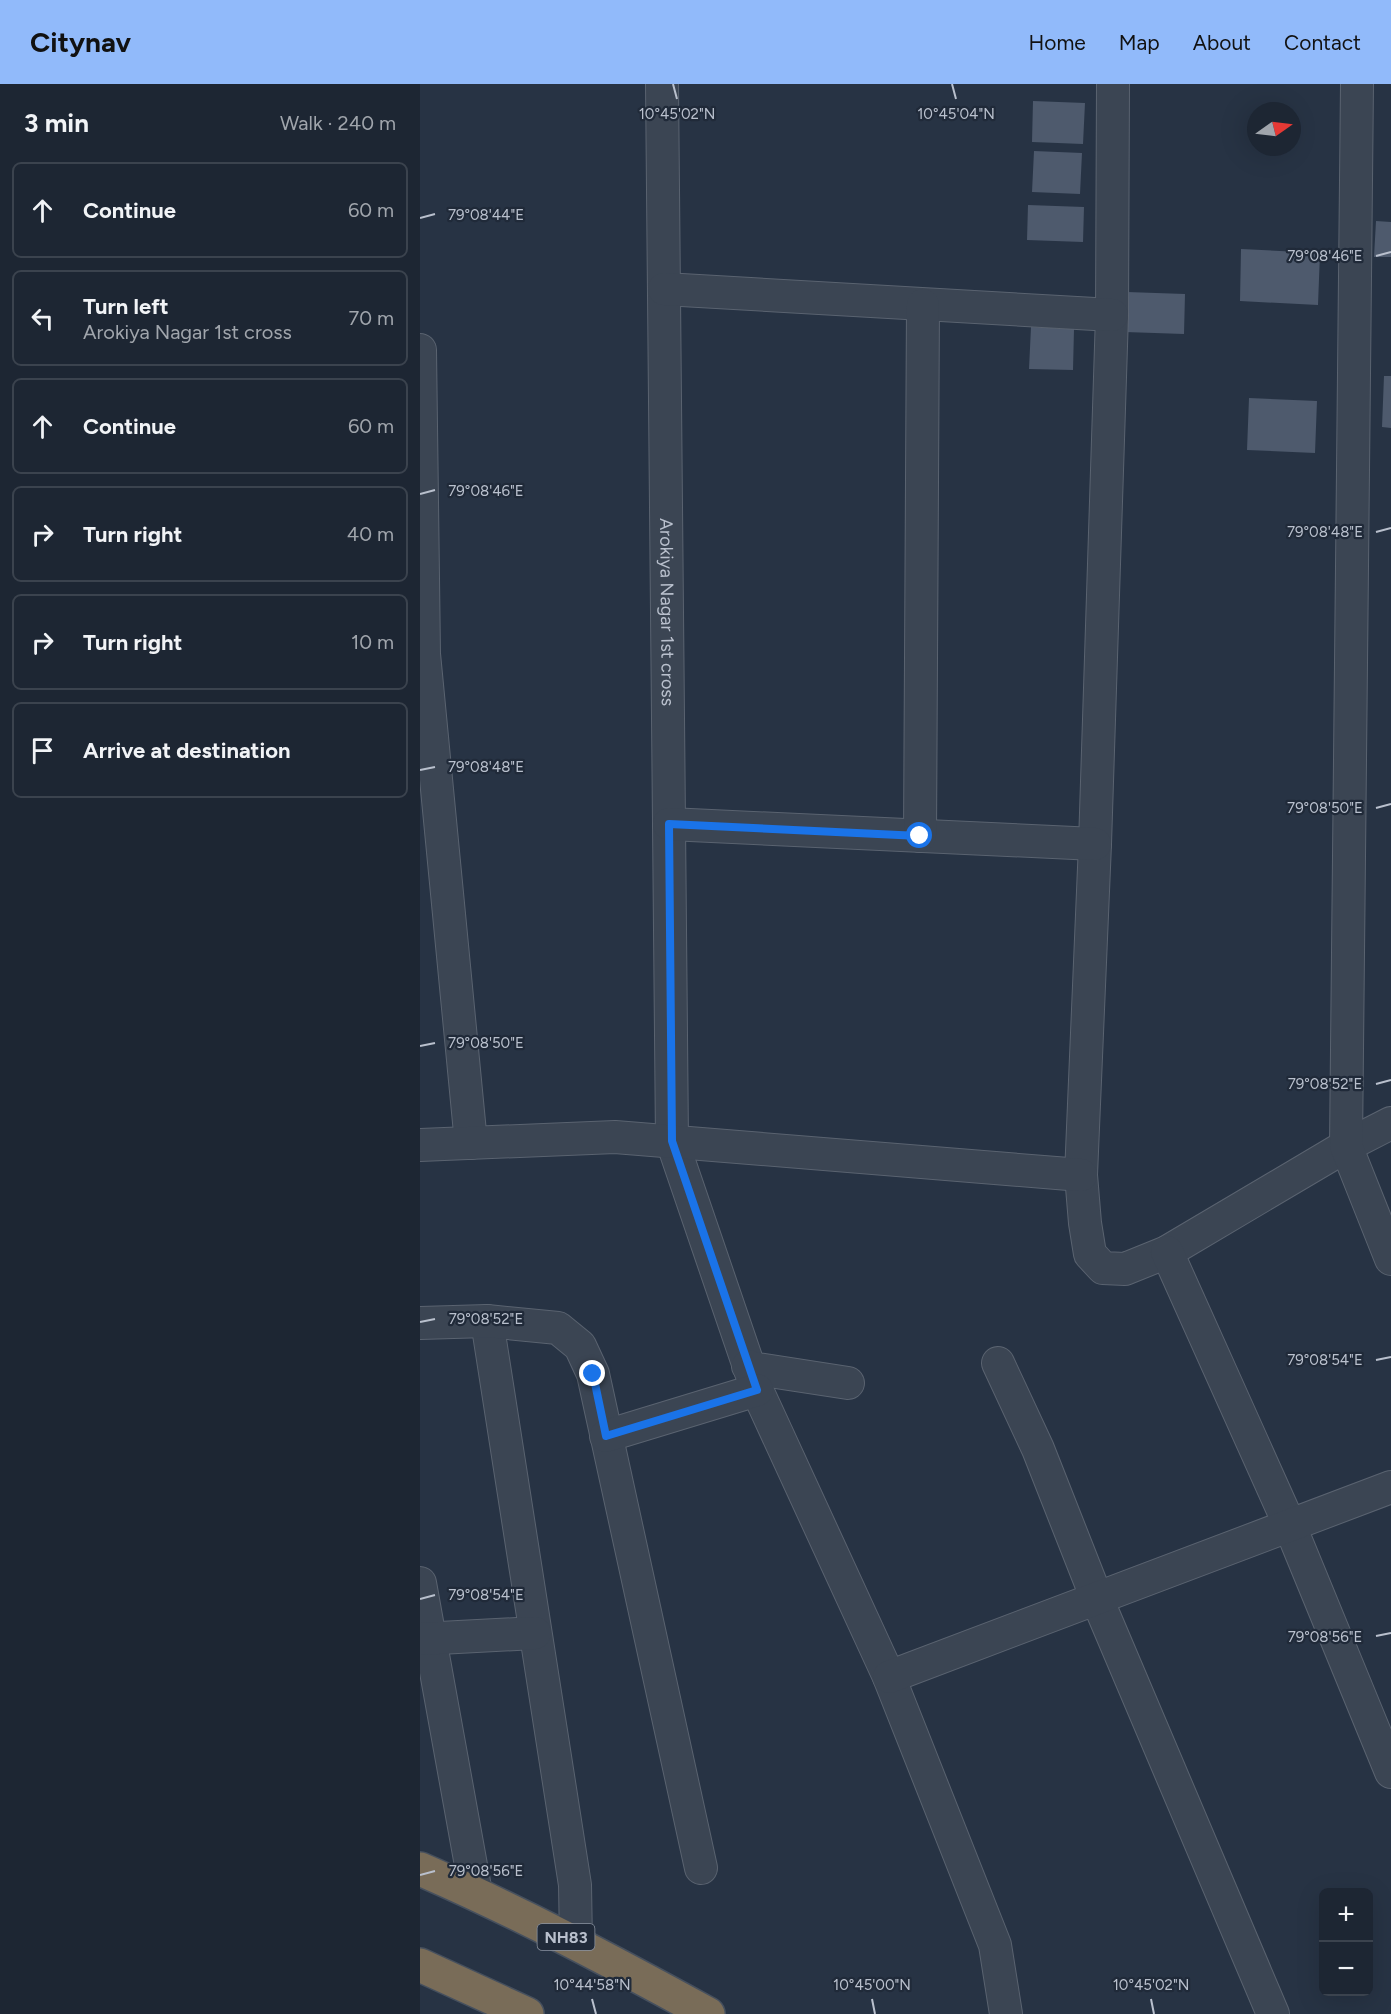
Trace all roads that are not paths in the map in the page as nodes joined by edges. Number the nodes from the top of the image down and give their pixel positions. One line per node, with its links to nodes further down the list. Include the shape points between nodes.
1 (662, 84): 4 (street, Arokiya Nagar 1st cross)
2 (1113, 84): 6 (street)
3 (1357, 84): 15 (street)
4 (664, 290): 5 (street); 8 (street, Arokiya Nagar 1st cross)
5 (923, 304): 6 (street); 9 (street)
6 (1112, 315): 10 (street)
7 (420, 350): 13 (street, via 424,654)
8 (669, 824): 9 (street); 12 (street, Arokiya Nagar 1st cross)
9 (920, 836): 10 (street)
10 (1095, 844): 16 (street)
11 (1391, 1124): 15 (street)
12 (672, 1141): 13 (street, via 615,1137); 16 (street); 22 (street, Arokiya Nagar 1st cross)
13 (471, 1143): 14 (street)
14 (420, 1145)
15 (1346, 1146): 17 (street); 18 (street)
16 (1081, 1175): 17 (street, via 1090,1254 1103,1268 1125,1269)
17 (1167, 1252): 26 (street)
18 (1391, 1259)
19 (487, 1321): 20 (street); 24 (street, via 558,1328 580,1346 593,1374); 29 (street)
20 (420, 1323)
21 (998, 1363): 28 (street, via 1038,1449)
22 (752, 1378): 23 (street, via 757,1369); 24 (street); 31 (street, Arokiya Nagar 1st cross)
23 (848, 1383)
24 (606, 1436): 33 (street)
25 (1391, 1487): 26 (street)
26 (1290, 1526): 28 (street); 32 (street)
27 (420, 1583): 30 (street)
28 (1097, 1599): 31 (street); 41 (street)
29 (536, 1633): 30 (street); 36 (street, via 575,1885)
30 (425, 1639): 35 (street)
31 (889, 1677): 40 (street, Arokiya Nagar 1st cross, via 995,1945)
32 (1391, 1772)
33 (701, 1868)
34 (420, 1869): 35 (highway, NH83)
35 (476, 1893): 36 (highway, NH83)
36 (576, 1942): 39 (highway, NH83)
37 (420, 1965): 38 (highway)
38 (526, 2014)
39 (708, 2014)
40 (1006, 2014)
41 (1273, 2014)

